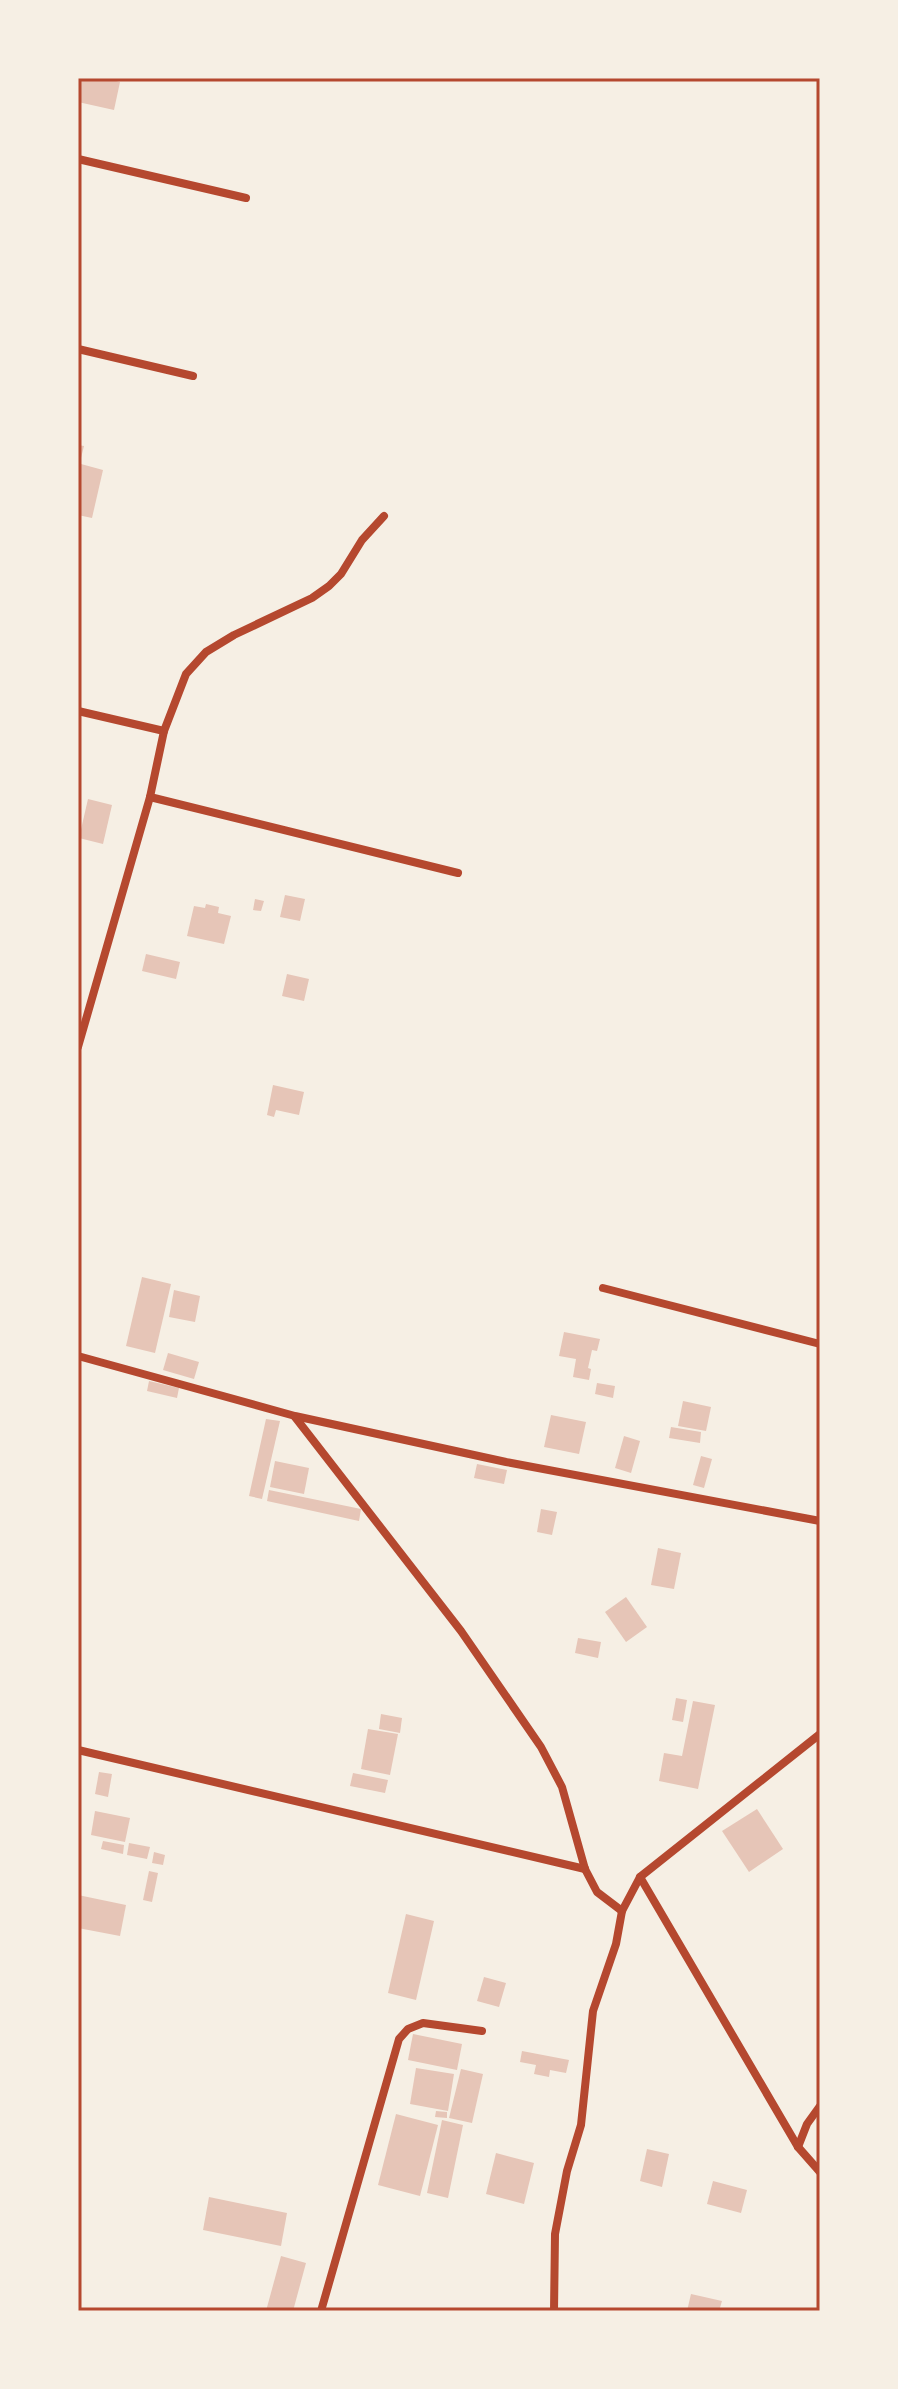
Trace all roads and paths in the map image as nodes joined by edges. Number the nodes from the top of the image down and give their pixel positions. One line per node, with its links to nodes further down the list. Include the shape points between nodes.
1 (78, 159): 2 (street)
2 (246, 198)
3 (78, 349): 4 (street)
4 (193, 376)
5 (384, 516): 7 (street, via 329,586 206,652 186,674)
6 (78, 711): 7 (street)
7 (164, 731): 8 (street)
8 (150, 797): 9 (street); 10 (street)
9 (458, 873)
10 (78, 1047)
11 (603, 1288): 12 (street)
12 (820, 1344)
13 (78, 1356): 14 (street)
14 (295, 1416): 15 (street); 18 (street, via 461,1631 541,1747 562,1787)
15 (820, 1521)
16 (820, 1734): 19 (street)
17 (78, 1750): 18 (street)
18 (585, 1869): 20 (street, via 597,1892)
19 (640, 1877): 20 (street); 23 (street)
20 (622, 1911): 26 (street, via 593,2011 581,2125 555,2234)
21 (482, 2031): 25 (street, via 423,2023 399,2039)
22 (820, 2106): 23 (street)
23 (798, 2147): 24 (street)
24 (820, 2172)
25 (321, 2311)
26 (554, 2311)

